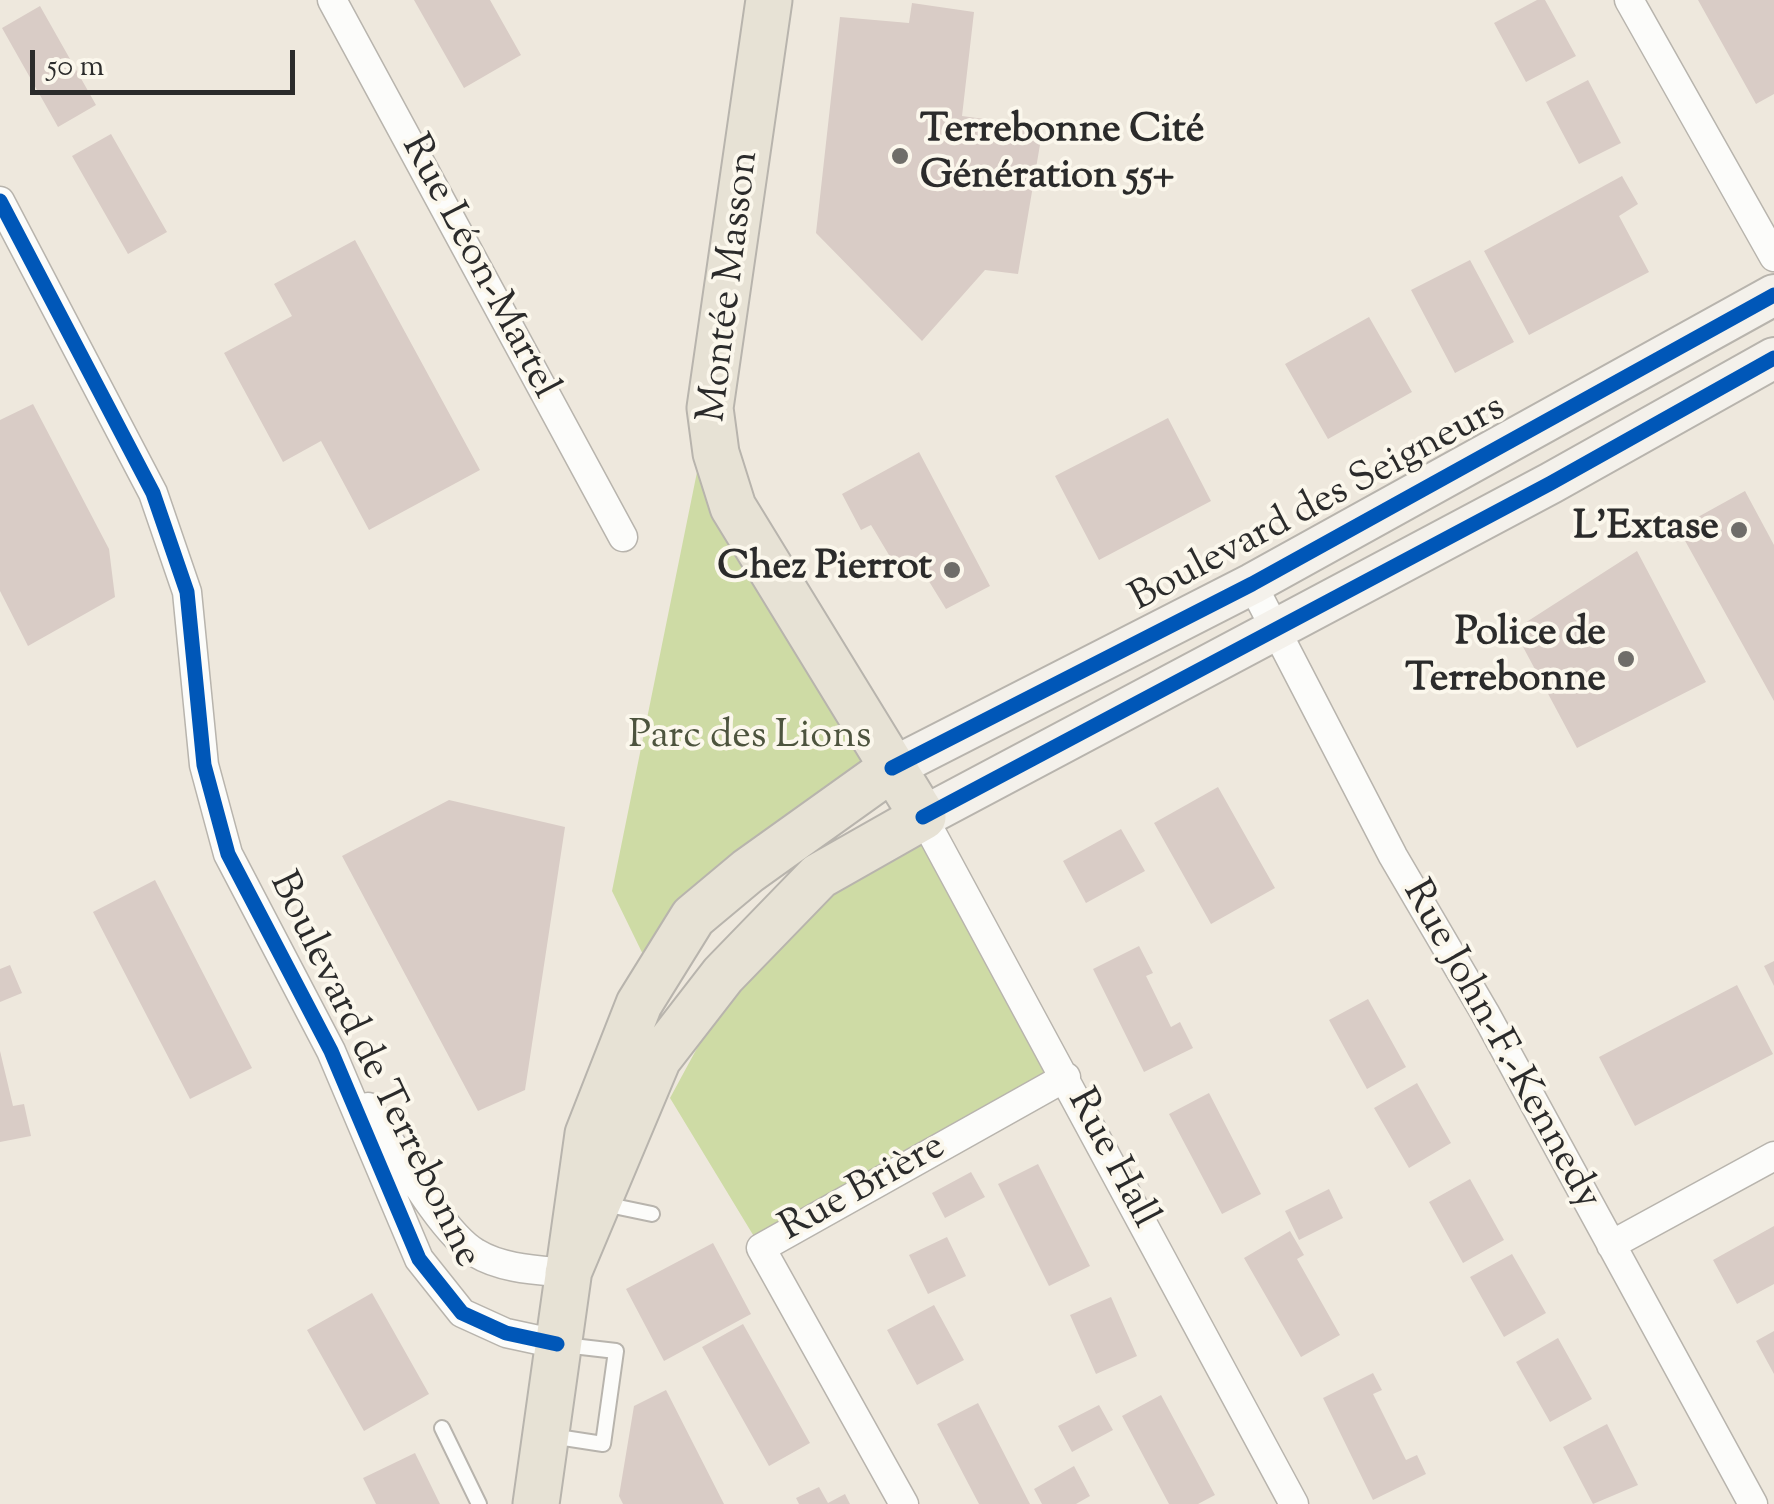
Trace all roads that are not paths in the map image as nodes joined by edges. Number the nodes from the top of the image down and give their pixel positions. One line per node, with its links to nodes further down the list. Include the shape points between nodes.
1 (332, 0): 10 (street, Rue Léon-Martel)
2 (1629, 0): 5 (street)
3 (769, 1): 13 (main road, Montée Masson, via 710,408 716,452 733,508)
4 (0, 201): 15 (street, Boulevard de Terrebonne, via 153,493 187,592 204,765 228,854)
5 (1774, 257)
6 (1774, 294): 8 (main road, Boulevard des Seigneurs)
7 (1774, 358): 9 (main road)
8 (1524, 432): 9 (main road, Boulevard des Seigneurs); 11 (main road, Boulevard des Seigneurs)
9 (1551, 483): 12 (main road)
10 (622, 537)
11 (1252, 584): 12 (street, Rue John-F.-Kennedy); 13 (main road, Boulevard des Seigneurs)
12 (1272, 628): 14 (main road); 20 (street, Rue John-F.-Kennedy)
13 (892, 768): 14 (main road, Montée Masson); 18 (main road, via 693,918 622,1039 588,1134)
14 (923, 818): 16 (street, Rue Hall); 18 (main road, via 819,876 723,975 658,1059)
15 (332, 1052): 21 (street, Boulevard de Terrebonne, via 434,1207 474,1252); 22 (street, Boulevard de Terrebonne, via 431,1278 478,1322)
16 (1066, 1077): 26 (street, Rue Brière, via 761,1248); 27 (street, Rue Hall)
17 (1774, 1156): 20 (street)
18 (587, 1200): 19 (lane); 21 (main road)
19 (652, 1214)
20 (1611, 1245): 28 (street, Rue John-F.-Kennedy)
21 (568, 1273): 22 (main road)
22 (557, 1344): 25 (main road)
23 (442, 1428): 24 (lane)
24 (479, 1504)
25 (536, 1504)
26 (904, 1504)
27 (1294, 1504)
28 (1753, 1504)

